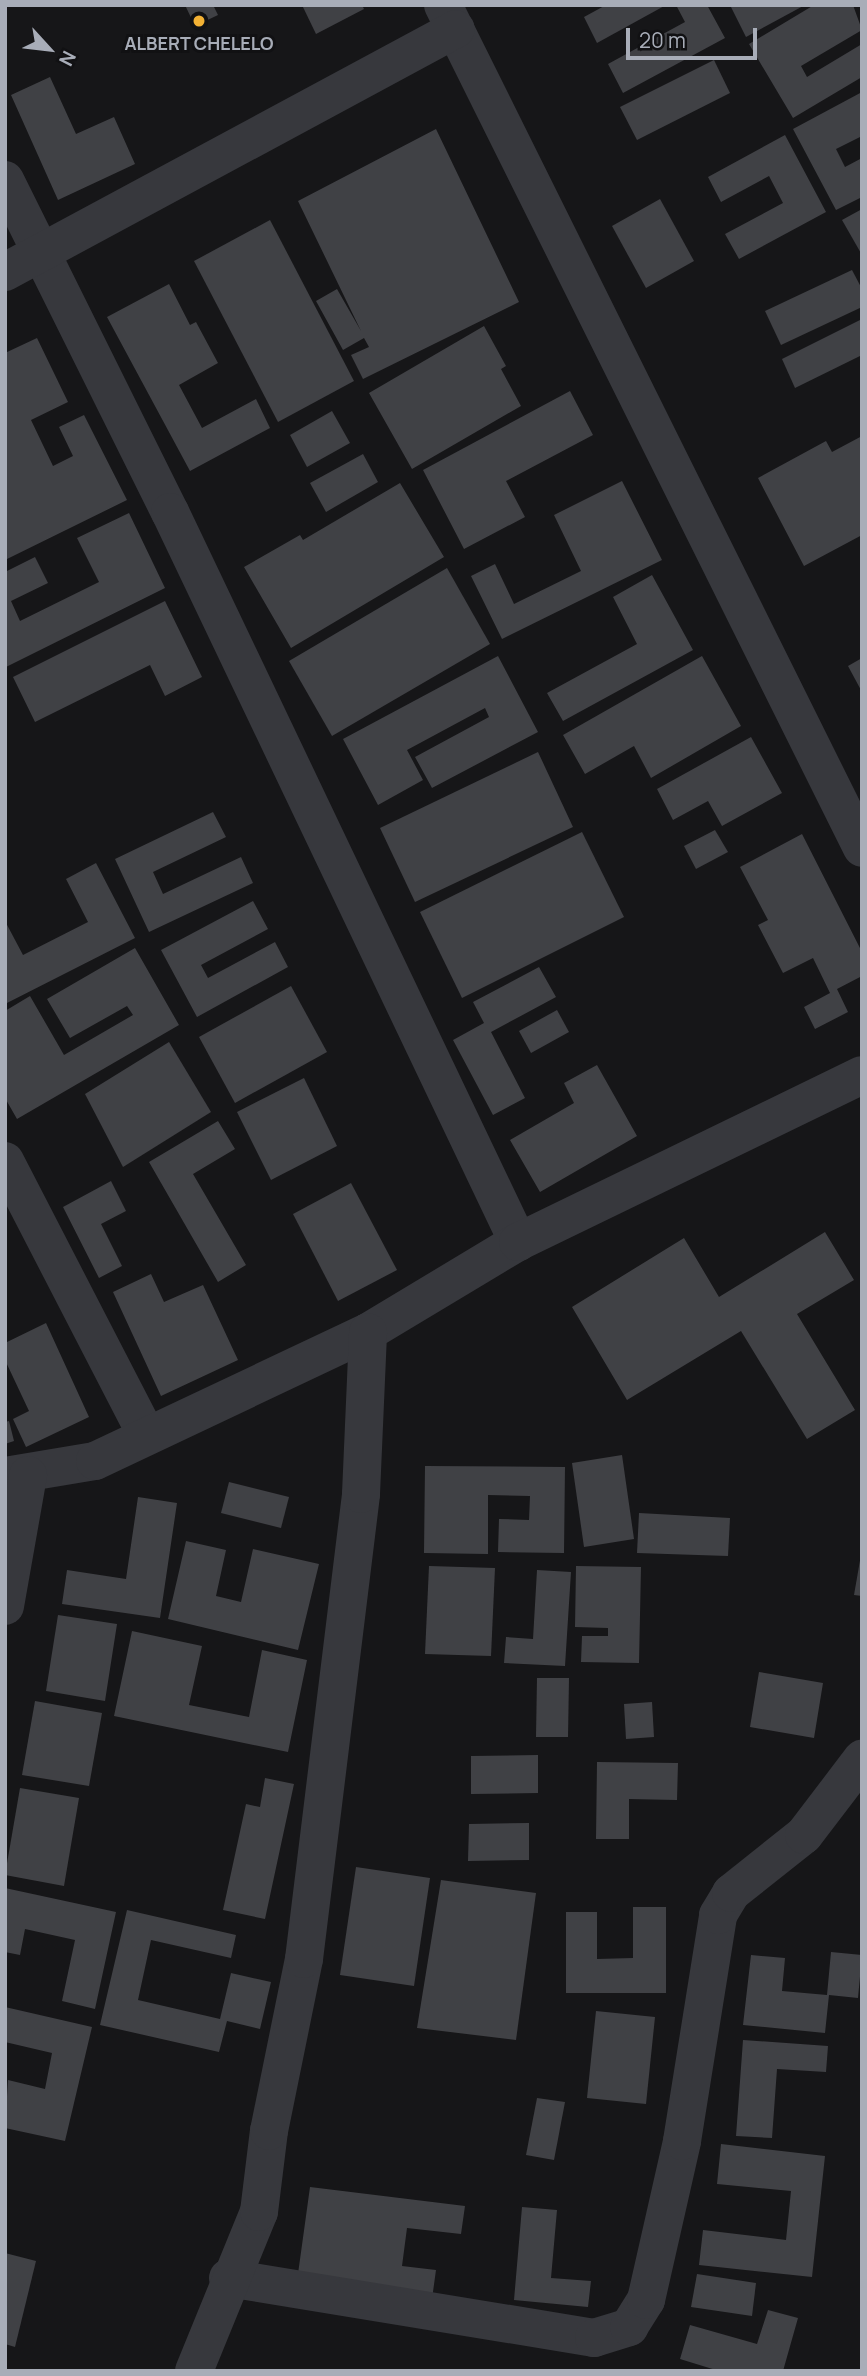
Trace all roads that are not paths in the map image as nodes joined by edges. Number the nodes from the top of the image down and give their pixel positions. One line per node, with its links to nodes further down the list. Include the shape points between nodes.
1 (449, 17): 3 (street); 5 (street)
2 (5, 180): 3 (street)
3 (44, 251): 4 (street); 8 (street)
4 (5, 272)
5 (862, 848)
6 (862, 1075): 8 (street)
7 (5, 1161): 10 (street)
8 (518, 1242): 9 (street)
9 (368, 1332): 10 (street); 14 (street, via 361,1494 304,1959 269,2131 258,2212)
10 (146, 1434): 11 (street, via 95,1461)
11 (17, 1476): 12 (street)
12 (5, 1606)
13 (862, 1759): 14 (street, via 804,1835 731,1893 718,1915 682,2141 646,2301 629,2327 594,2338)
14 (228, 2278): 15 (street)
15 (194, 2371)

